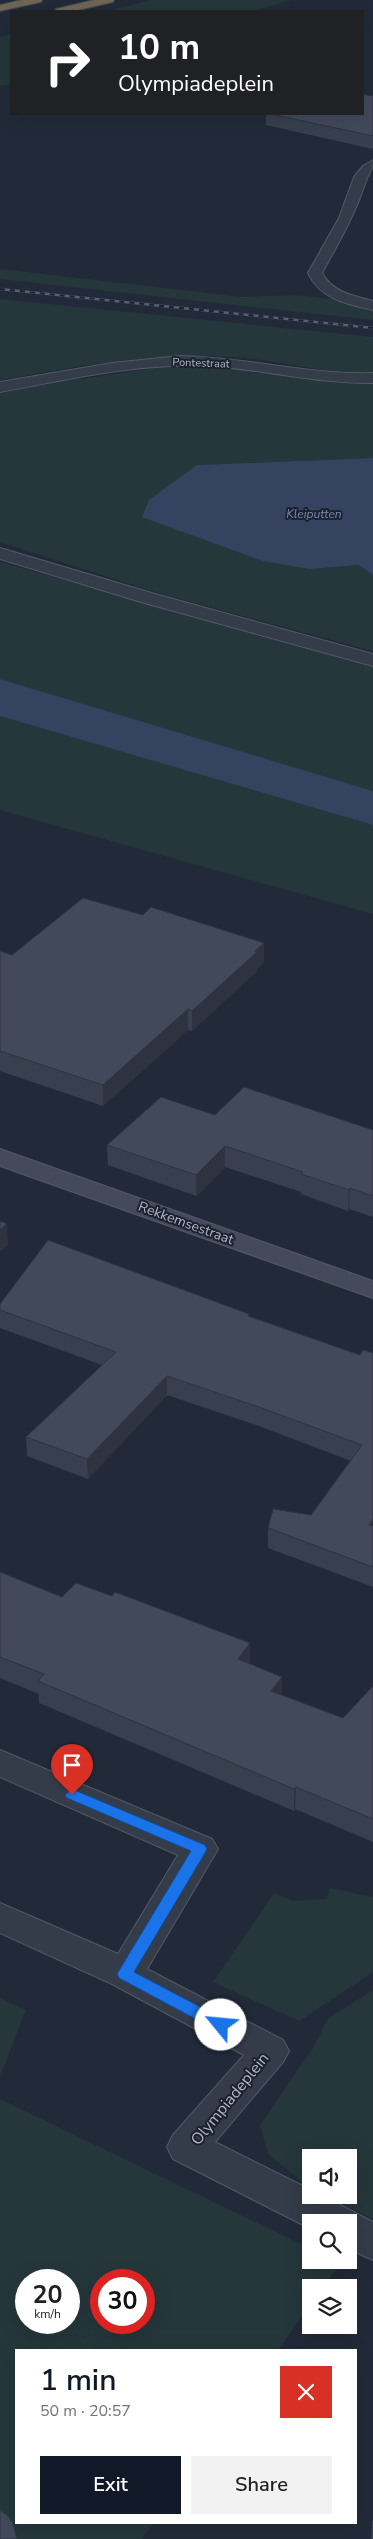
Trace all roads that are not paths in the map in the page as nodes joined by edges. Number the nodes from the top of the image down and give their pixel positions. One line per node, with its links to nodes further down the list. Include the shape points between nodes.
1 (38, 0): 3 (highway)
2 (108, 0): 4 (highway)
3 (0, 8)
4 (64, 10)
5 (373, 164): 6 (street, via 362,172 354,200 315,273 326,289)
6 (373, 306)
7 (373, 378): 8 (street, Pontestraat, via 328,377 231,363 180,361 109,368)
8 (0, 387)
9 (0, 553): 10 (street)
10 (373, 660)
11 (0, 1157): 12 (street, Rekkemsestraat)
12 (373, 1290)
13 (0, 1764): 15 (street, via 200,1849)
14 (0, 1917): 15 (street, Olympiadeplein)
15 (125, 1974): 16 (street, Olympiadeplein, via 270,2051 187,2147)
16 (320, 2214)
17 (357, 2233): 18 (street)
18 (373, 2242)

